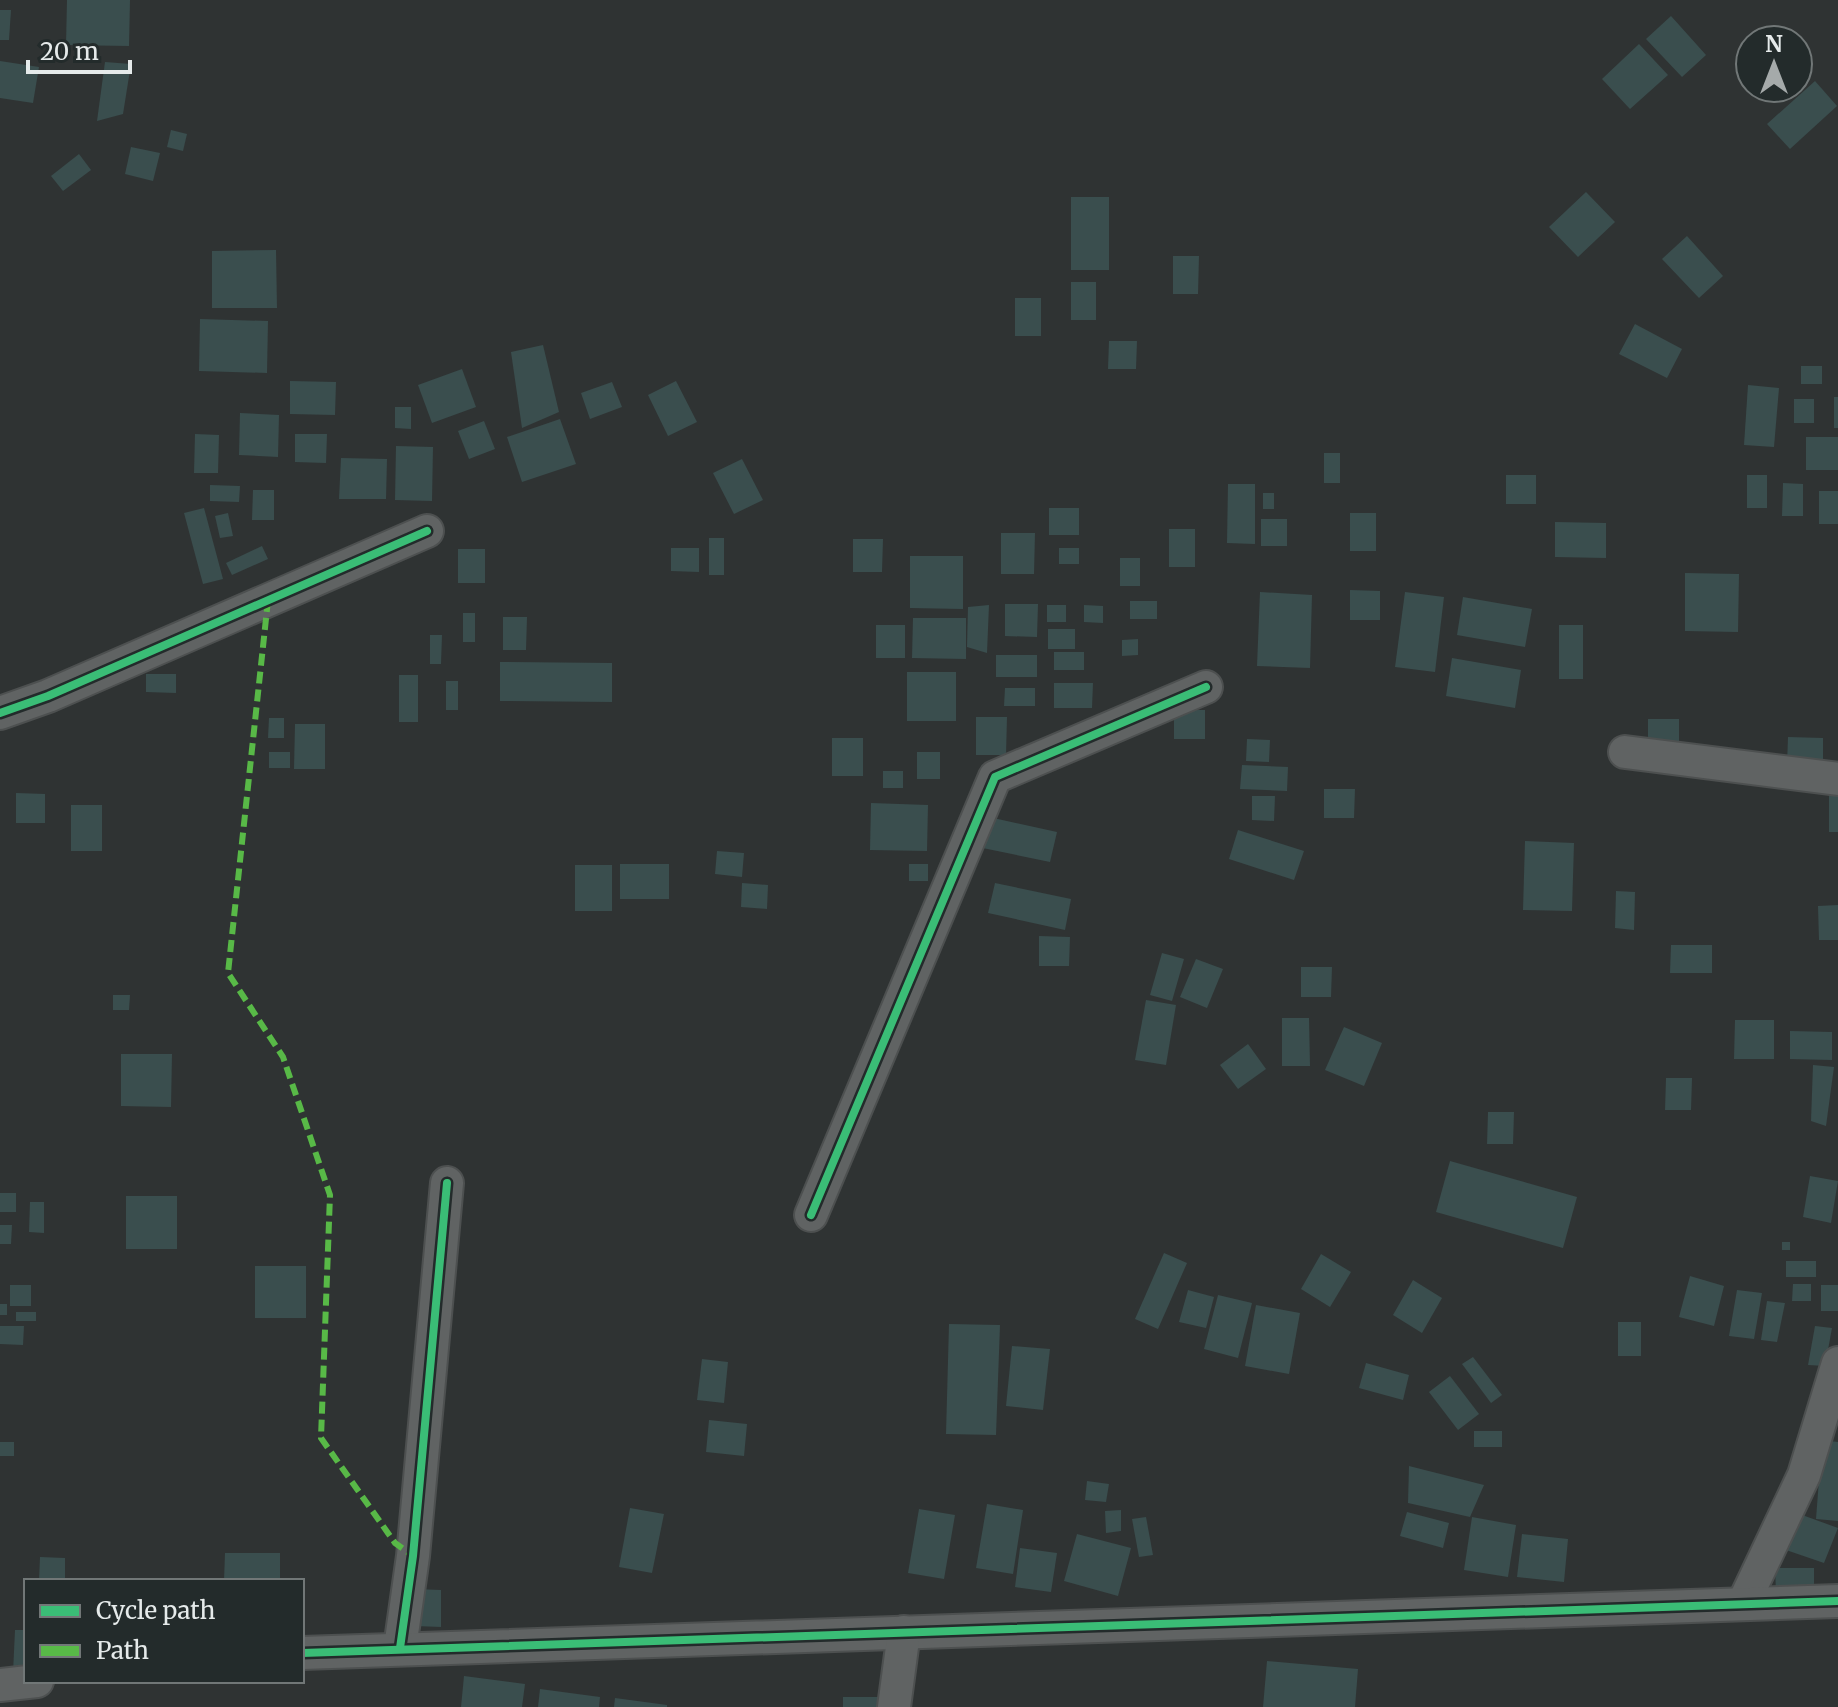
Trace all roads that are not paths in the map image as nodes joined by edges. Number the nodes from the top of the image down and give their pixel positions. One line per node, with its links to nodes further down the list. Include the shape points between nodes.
1 (427, 531): 3 (street)
2 (1206, 687): 7 (street, via 995,777)
3 (0, 713)
4 (1625, 752): 5 (street)
5 (1838, 779)
6 (447, 1183): 12 (street)
7 (811, 1215)
8 (1838, 1363): 10 (street, via 1804,1475)
9 (1838, 1601): 10 (street)
10 (1743, 1604): 11 (street)
11 (904, 1632): 12 (street); 16 (street)
12 (400, 1648): 13 (street)
13 (304, 1653)
14 (24, 1682): 15 (street)
15 (0, 1685)
16 (894, 1707)

